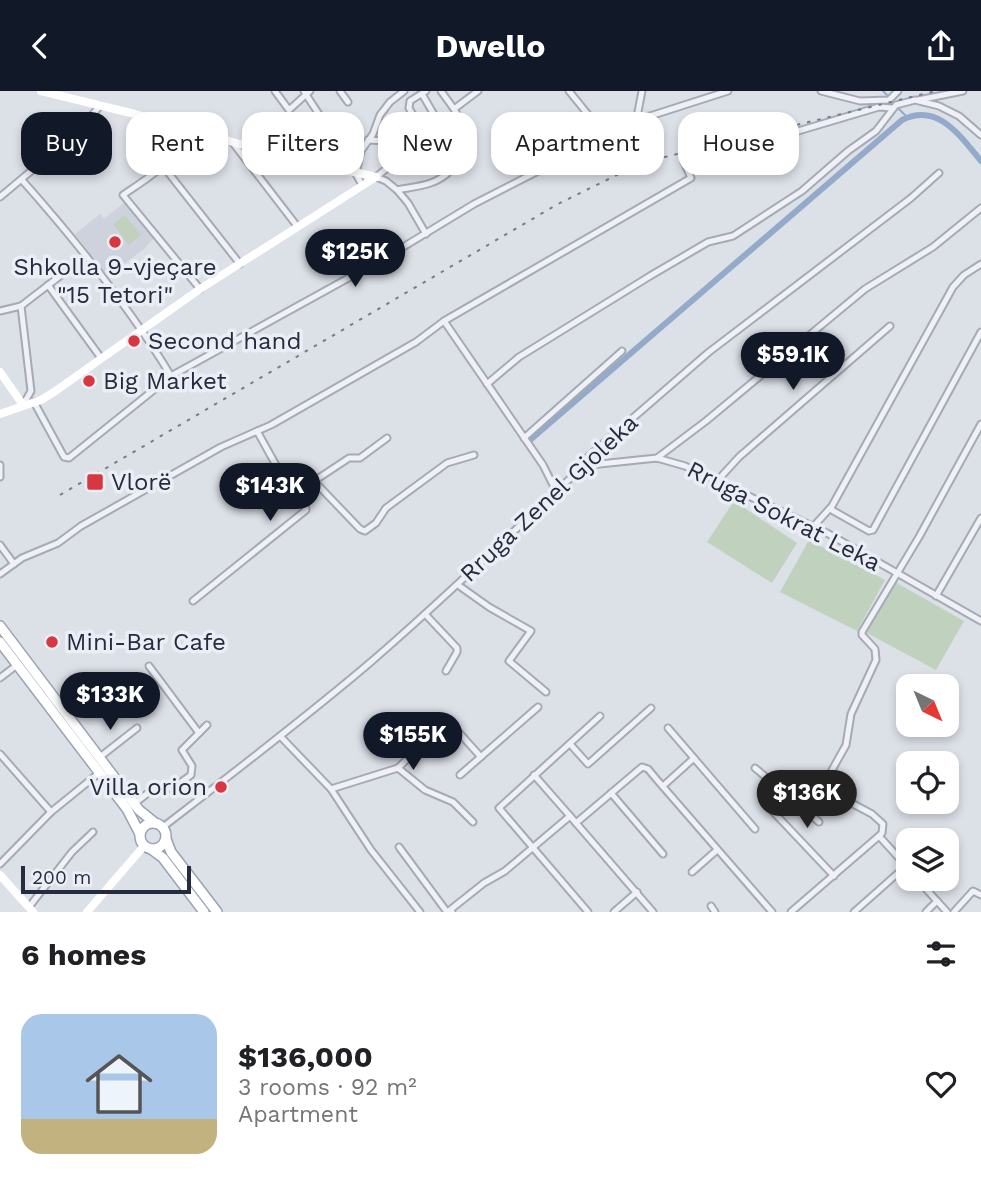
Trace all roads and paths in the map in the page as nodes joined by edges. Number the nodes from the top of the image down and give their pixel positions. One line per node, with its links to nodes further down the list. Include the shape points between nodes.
1 (41, 91): 16 (street)
2 (275, 91): 14 (street, via 289,110)
3 (340, 91): 19 (street)
4 (404, 91): 17 (street); 33 (street, via 385,108)
5 (441, 91): 23 (street)
6 (478, 91): 23 (street)
7 (569, 91): 28 (street)
8 (642, 91): 29 (street)
9 (728, 91): 30 (street)
10 (821, 91): 12 (street, via 872,102 889,100)
11 (892, 91): 12 (street)
12 (899, 91): 20 (street)
13 (963, 91): 18 (street)
14 (307, 92): 24 (street)
15 (424, 93): 17 (street); 26 (street)
16 (65, 94): 21 (street)
17 (410, 100): 25 (street)
18 (915, 100): 20 (street); 32 (street, via 952,111)
19 (348, 102)
20 (900, 104): 22 (street)
21 (100, 106): 31 (street); 48 (street)
22 (892, 108): 62 (street, via 880,107 688,155 684,162 691,178); 70 (street, via 876,131 796,195 733,236 708,242 667,266 519,357)
23 (454, 109): 27 (street)
24 (318, 112)
25 (411, 112)
26 (434, 112)
27 (456, 112)
28 (586, 112)
29 (638, 112)
30 (662, 112)
31 (126, 113)
32 (981, 135)
33 (368, 140): 35 (street); 38 (street)
34 (228, 141): 36 (street)
35 (378, 141)
36 (233, 143): 37 (street); 53 (street)
37 (242, 145)
38 (364, 146)
39 (939, 173): 81 (street, Rruga Zenel Gjoleka, via 709,352 589,456)
40 (151, 175): 59 (street, via 123,195)
41 (171, 175): 56 (street)
42 (357, 175): 49 (street)
43 (363, 175): 47 (street)
44 (378, 175): 47 (street)
45 (446, 175): 50 (street, via 428,185)
46 (531, 175): 54 (street)
47 (376, 177): 49 (street); 50 (street)
48 (22, 180): 51 (street); 55 (street)
49 (362, 185): 53 (street)
50 (397, 190): 54 (street)
51 (0, 197)
52 (981, 208): 79 (street, via 933,247 865,289)
53 (297, 226): 56 (street)
54 (426, 234): 69 (street)
55 (86, 256): 58 (street); 64 (street)
56 (240, 264): 59 (street)
57 (981, 264): 87 (street, via 953,286)
58 (48, 285): 60 (street); 67 (street)
59 (200, 289): 64 (street)
60 (20, 306): 61 (street); 72 (street, via 31,391)
61 (0, 311)
62 (444, 321): 70 (street); 75 (street, via 416,342)
63 (890, 326): 83 (street)
64 (141, 330): 67 (street); 69 (street)
65 (981, 332): 87 (street, via 873,530)
66 (622, 351): 77 (street)
67 (101, 358): 71 (street)
68 (0, 372): 72 (street)
69 (171, 376): 71 (street, via 69,459)
70 (487, 383): 77 (street)
71 (34, 402): 72 (street)
72 (23, 405): 73 (street)
73 (0, 414)
74 (981, 424): 92 (street)
75 (257, 431): 86 (street); 91 (street)
76 (387, 438): 84 (street, via 360,458 349,458)
77 (524, 438): 85 (street)
78 (474, 455): 84 (street, via 446,463 386,508 365,531)
79 (657, 458): 81 (street, Rruga Sokrat Leka, via 590,465); 83 (street, Rruga Sokrat Leka)
80 (0, 465): 82 (street)
81 (576, 473): 85 (street, Rruga Zenel Gjoleka)
82 (0, 477)
83 (718, 480): 89 (street, Rruga Sokrat Leka)
84 (314, 481): 86 (street)
85 (556, 491): 94 (street, Rruga Zenel Gjoleka)
86 (296, 493): 96 (street, via 307,507 304,513)
87 (830, 509): 89 (street)
88 (981, 519): 95 (street)
89 (813, 527): 92 (street, Rruga Sokrat Leka)
90 (0, 545): 91 (street)
91 (14, 564): 93 (street)
92 (896, 572): 95 (street, Rruga Sokrat Leka); 125 (street, via 862,632 875,649 876,660 851,714 846,745)
93 (0, 574)
94 (458, 585): 98 (street, Rruga Zenel Gjoleka); 106 (street, via 531,631 509,661)
95 (936, 596): 99 (street, Rruga Sokrat Leka)
96 (193, 601)
97 (981, 611): 99 (street)
98 (425, 614): 104 (street, via 457,648); 114 (street, Rruga Zenel Gjoleka)
99 (979, 620)
100 (0, 626): 117 (main road)
101 (0, 642): 102 (main road)
102 (17, 665): 105 (street); 122 (main road)
103 (149, 666): 113 (street)
104 (446, 671)
105 (0, 678)
106 (546, 692)
107 (538, 708): 118 (street)
108 (651, 708): 115 (street, via 588,764)
109 (600, 716): 115 (street)
110 (206, 725): 113 (street)
111 (668, 727): 119 (street)
112 (137, 728): 117 (street)
113 (199, 733): 131 (street, via 182,750 192,766 191,775 173,788 153,789)
114 (281, 737): 127 (street); 137 (street, Rruga Zenel Gjoleka)
115 (570, 744): 124 (street)
116 (0, 754): 132 (street)
117 (100, 757): 131 (main road)
118 (481, 757): 120 (street, via 447,723); 123 (street)
119 (694, 758): 126 (street); 138 (street)
120 (398, 768): 127 (street); 134 (street, via 425,790 453,802)
121 (755, 768): 129 (street)
122 (99, 773): 132 (street); 140 (main road)
123 (460, 775)
124 (534, 775): 133 (street); 145 (street, via 499,807)
125 (824, 784): 129 (street, via 808,781); 141 (street, via 879,819 883,829)
126 (663, 786): 128 (street, via 642,767); 146 (street)
127 (331, 789): 164 (street)
128 (611, 793): 136 (street); 147 (street)
129 (790, 797): 135 (street)
130 (762, 801): 152 (street)
131 (134, 804): 137 (main road)
132 (51, 812): 149 (street)
133 (570, 816): 136 (street); 145 (street)
134 (473, 822)
135 (819, 822)
136 (576, 823): 155 (street)
137 (159, 825): 140 (main road, via 145,825); 142 (main road)
138 (755, 829)
139 (93, 832): 158 (street, via 72,852)
140 (140, 834): 144 (main road)
141 (879, 836): 148 (street); 152 (street)
142 (166, 839): 144 (main road, via 159,848); 163 (main road)
143 (399, 847): 160 (street)
144 (148, 848): 161 (street); 162 (main road, via 163,858)
145 (534, 848): 159 (street); 160 (street)
146 (717, 850): 150 (street); 167 (street)
147 (663, 854)
148 (896, 855)
149 (0, 864)
150 (692, 872)
151 (0, 875): 158 (street)
152 (834, 876): 168 (street)
153 (896, 876): 169 (street)
154 (928, 891): 157 (street)
155 (637, 892): 165 (street); 166 (street)
156 (981, 895): 172 (street, via 973,891)
157 (937, 901): 170 (street); 171 (street)
158 (31, 909)
159 (584, 910)
160 (450, 911)
161 (87, 912)
162 (204, 912)
163 (217, 912)
164 (420, 912)
165 (614, 912)
166 (653, 912)
167 (772, 912)
168 (791, 912)
169 (854, 912)
170 (926, 912)
171 (947, 912)
172 (954, 912)

